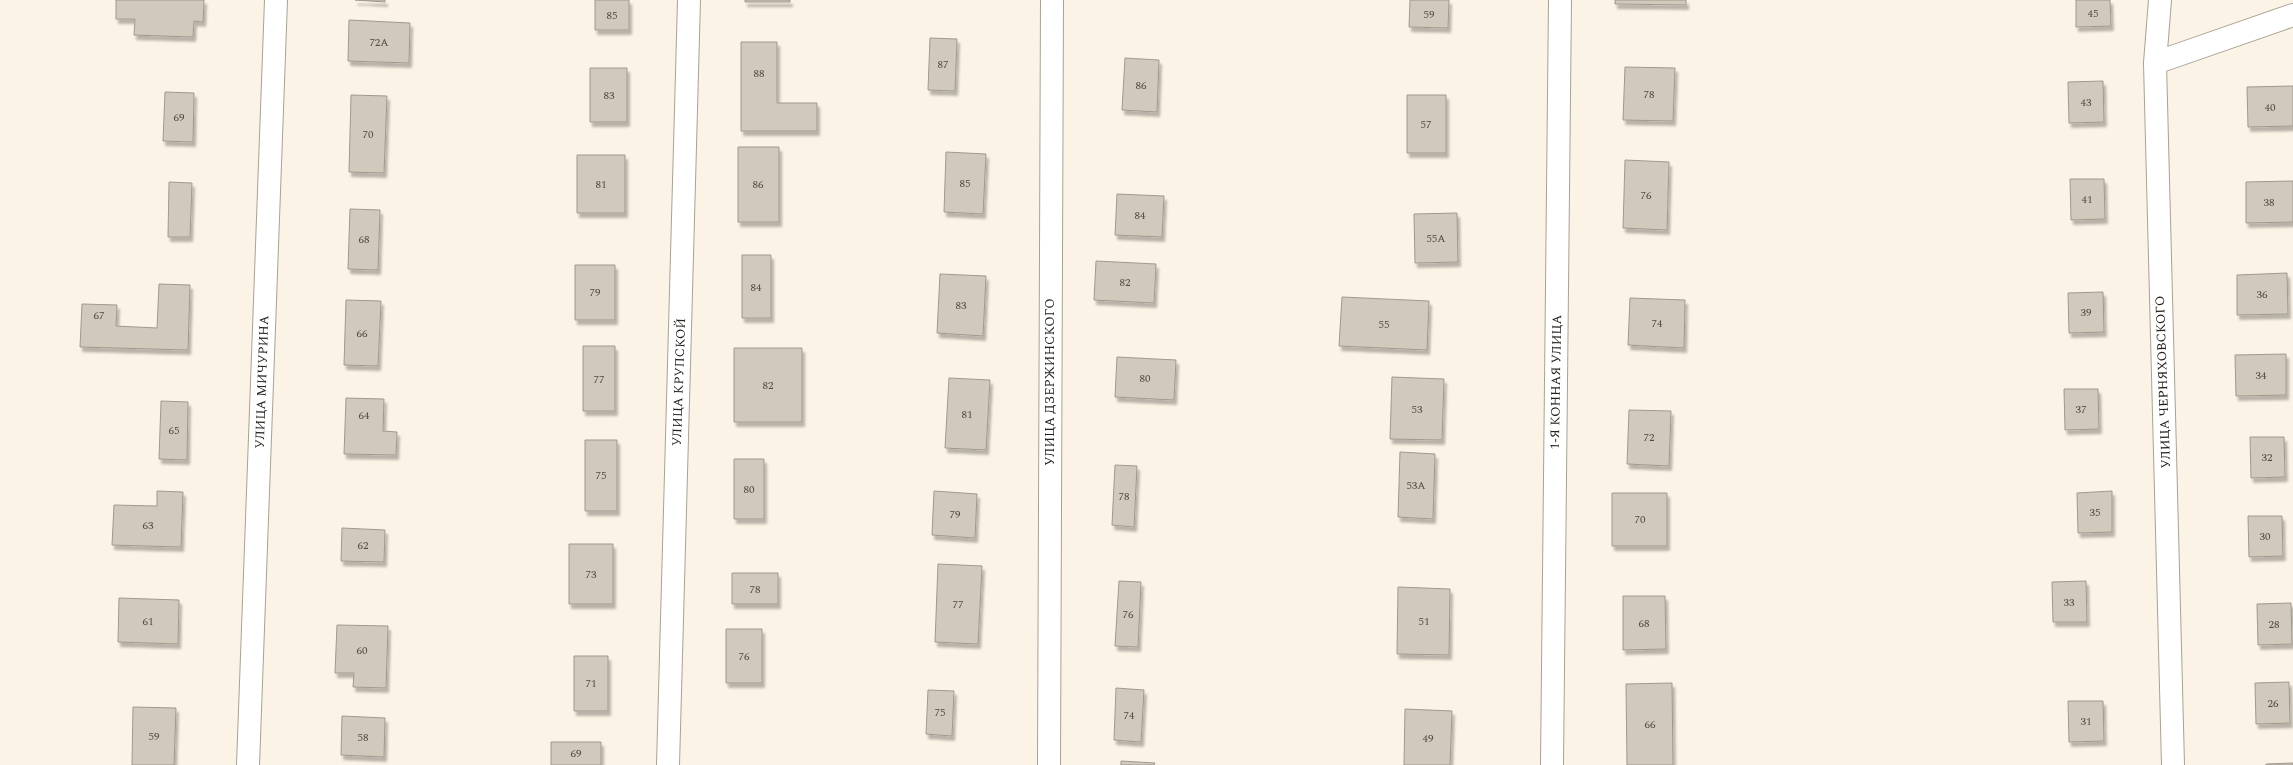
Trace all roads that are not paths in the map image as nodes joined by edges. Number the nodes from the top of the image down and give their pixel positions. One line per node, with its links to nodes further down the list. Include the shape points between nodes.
1 (276, 0): 8 (street, УЛИЦА МИЧУРИНА)
2 (689, 0): 9 (street, УЛИЦА КРУПСКОЙ)
3 (1052, 0): 10 (street, УЛИЦА ДЗЕРЖИНСКОГО)
4 (1560, 0): 11 (street, 1-Я КОННАЯ УЛИЦА)
5 (2160, 0): 7 (street, УЛИЦА ЧЕРНЯХОВСКОГО)
6 (2293, 15): 7 (street)
7 (2155, 63): 12 (street, УЛИЦА ЧЕРНЯХОВСКОГО)
8 (248, 765)
9 (668, 765)
10 (1049, 765)
11 (1552, 765)
12 (2173, 765)

